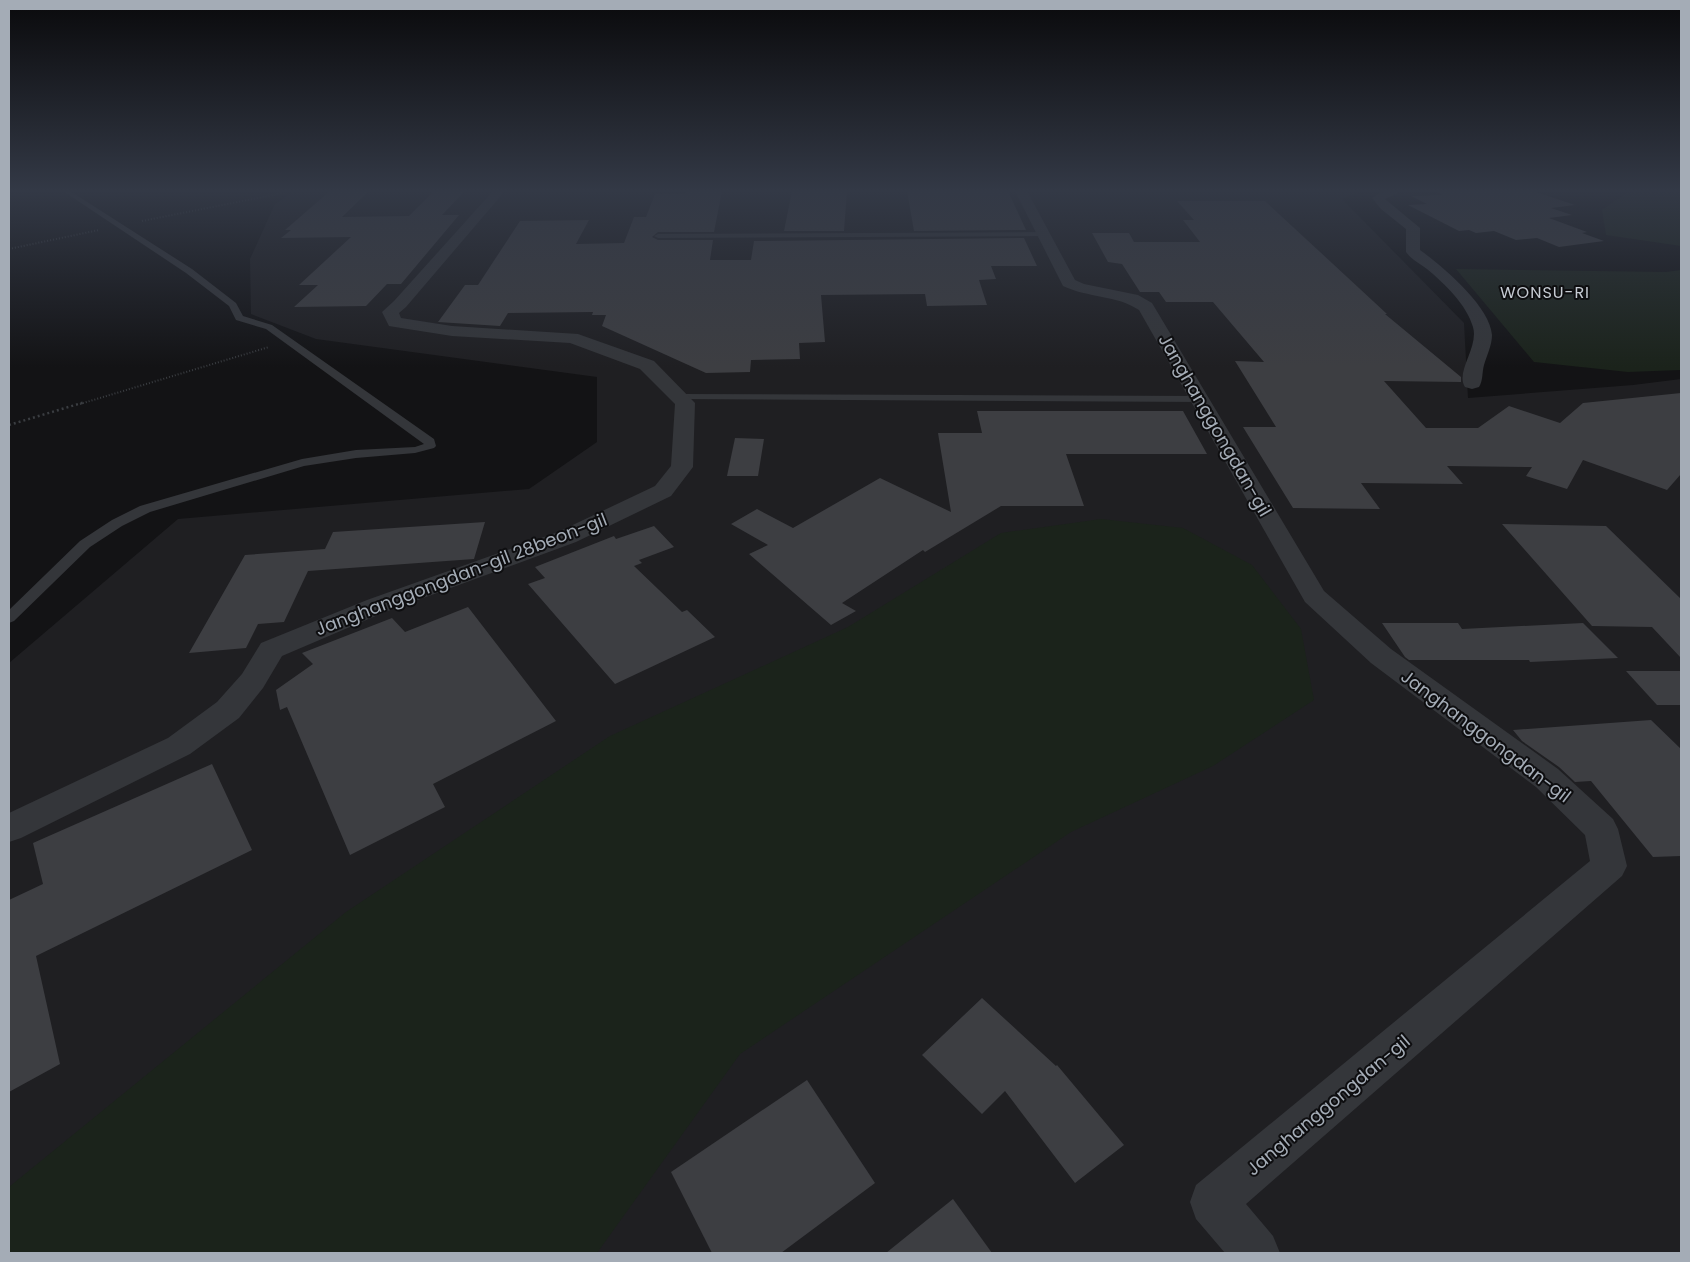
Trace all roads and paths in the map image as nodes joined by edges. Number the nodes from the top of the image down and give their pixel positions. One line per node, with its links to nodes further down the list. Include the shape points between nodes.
1 (157, 250): 5 (lane, via 233,305 239,318 269,327)
2 (447, 250): 7 (street, via 390,312 395,322 452,330 572,338 647,365)
3 (1052, 250): 8 (street, Janghanggongdan-gil, via 1069,283 1132,298 1146,307)
4 (1413, 250): 6 (street, via 1439,272 1479,319 1484,334 1471,375)
5 (289, 342): 9 (path); 10 (lane, via 430,441 430,446 302,463 145,509 85,544)
6 (1472, 384)
7 (679, 397): 8 (lane); 11 (street, Janghanggongdan-gil 28beon-gil, via 685,403 682,467 663,491 567,537 376,606 271,650 253,681 228,710 179,746)
8 (1201, 399): 12 (street, Janghanggongdan-gil, via 1314,596 1381,656 1547,778 1602,829 1609,866 1213,1202)
9 (9, 425)
10 (9, 618)
11 (9, 828)
12 (1256, 1253)

